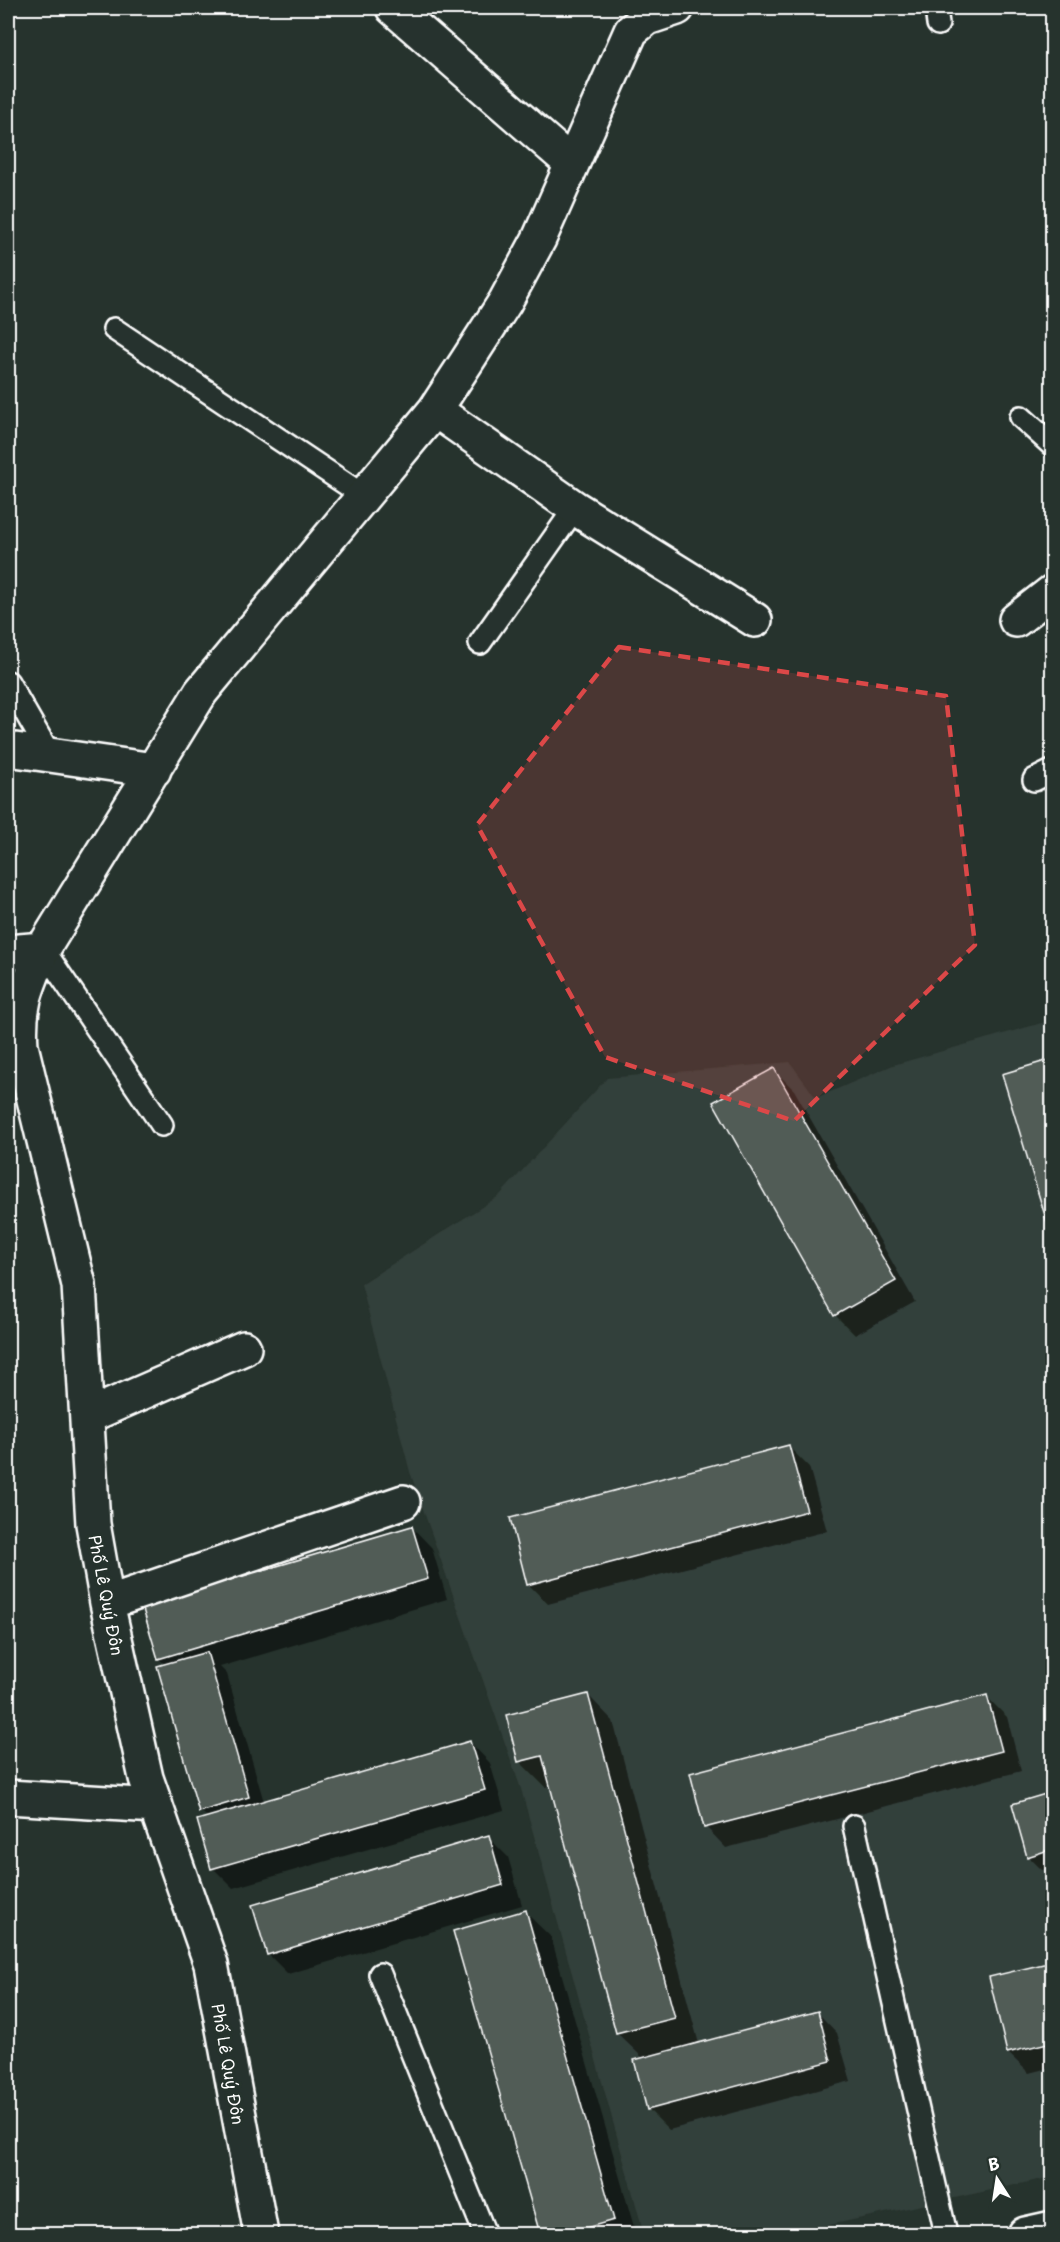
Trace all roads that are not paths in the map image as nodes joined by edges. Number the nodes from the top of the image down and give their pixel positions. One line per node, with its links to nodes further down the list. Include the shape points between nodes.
1 (393, 8): 3 (street)
2 (658, 11): 3 (street, Phố Lê Quý Đôn, via 631,31)
3 (572, 164): 5 (street, Phố Lê Quý Đôn, via 539,239 505,302)
4 (114, 329): 8 (lane)
5 (435, 410): 8 (street, Phố Lê Quý Đôn); 9 (street)
6 (1021, 417): 7 (lane)
7 (1053, 445)
8 (364, 496): 17 (street, Phố Lê Quý Đôn, via 213,676)
9 (575, 508): 11 (street); 13 (lane)
10 (1053, 592): 12 (street)
11 (755, 620)
12 (1016, 620)
13 (480, 643)
14 (8, 682): 16 (lane)
15 (8, 749): 16 (street)
16 (50, 755): 17 (street)
17 (154, 770): 18 (street, Phố Lê Quý Đôn)
18 (44, 949): 19 (street); 20 (lane); 22 (street, Phố Lê Quý Đôn, via 25,990 19,1020 21,1046 78,1276)
19 (8, 952)
20 (162, 1125)
21 (244, 1348): 22 (street)
22 (88, 1416): 24 (street, Phố Lê Quý Đôn, via 93,1524)
23 (404, 1502): 24 (street)
24 (107, 1603): 26 (street, Phố Lê Quý Đôn, via 141,1759)
25 (8, 1797): 26 (street)
26 (156, 1806): 30 (street, Phố Lê Quý Đôn, via 211,1964)
27 (854, 1826): 32 (lane)
28 (380, 1974): 31 (lane)
29 (1053, 2228): 33 (street)
30 (261, 2235)
31 (485, 2235)
32 (946, 2235)
33 (1025, 2235)

